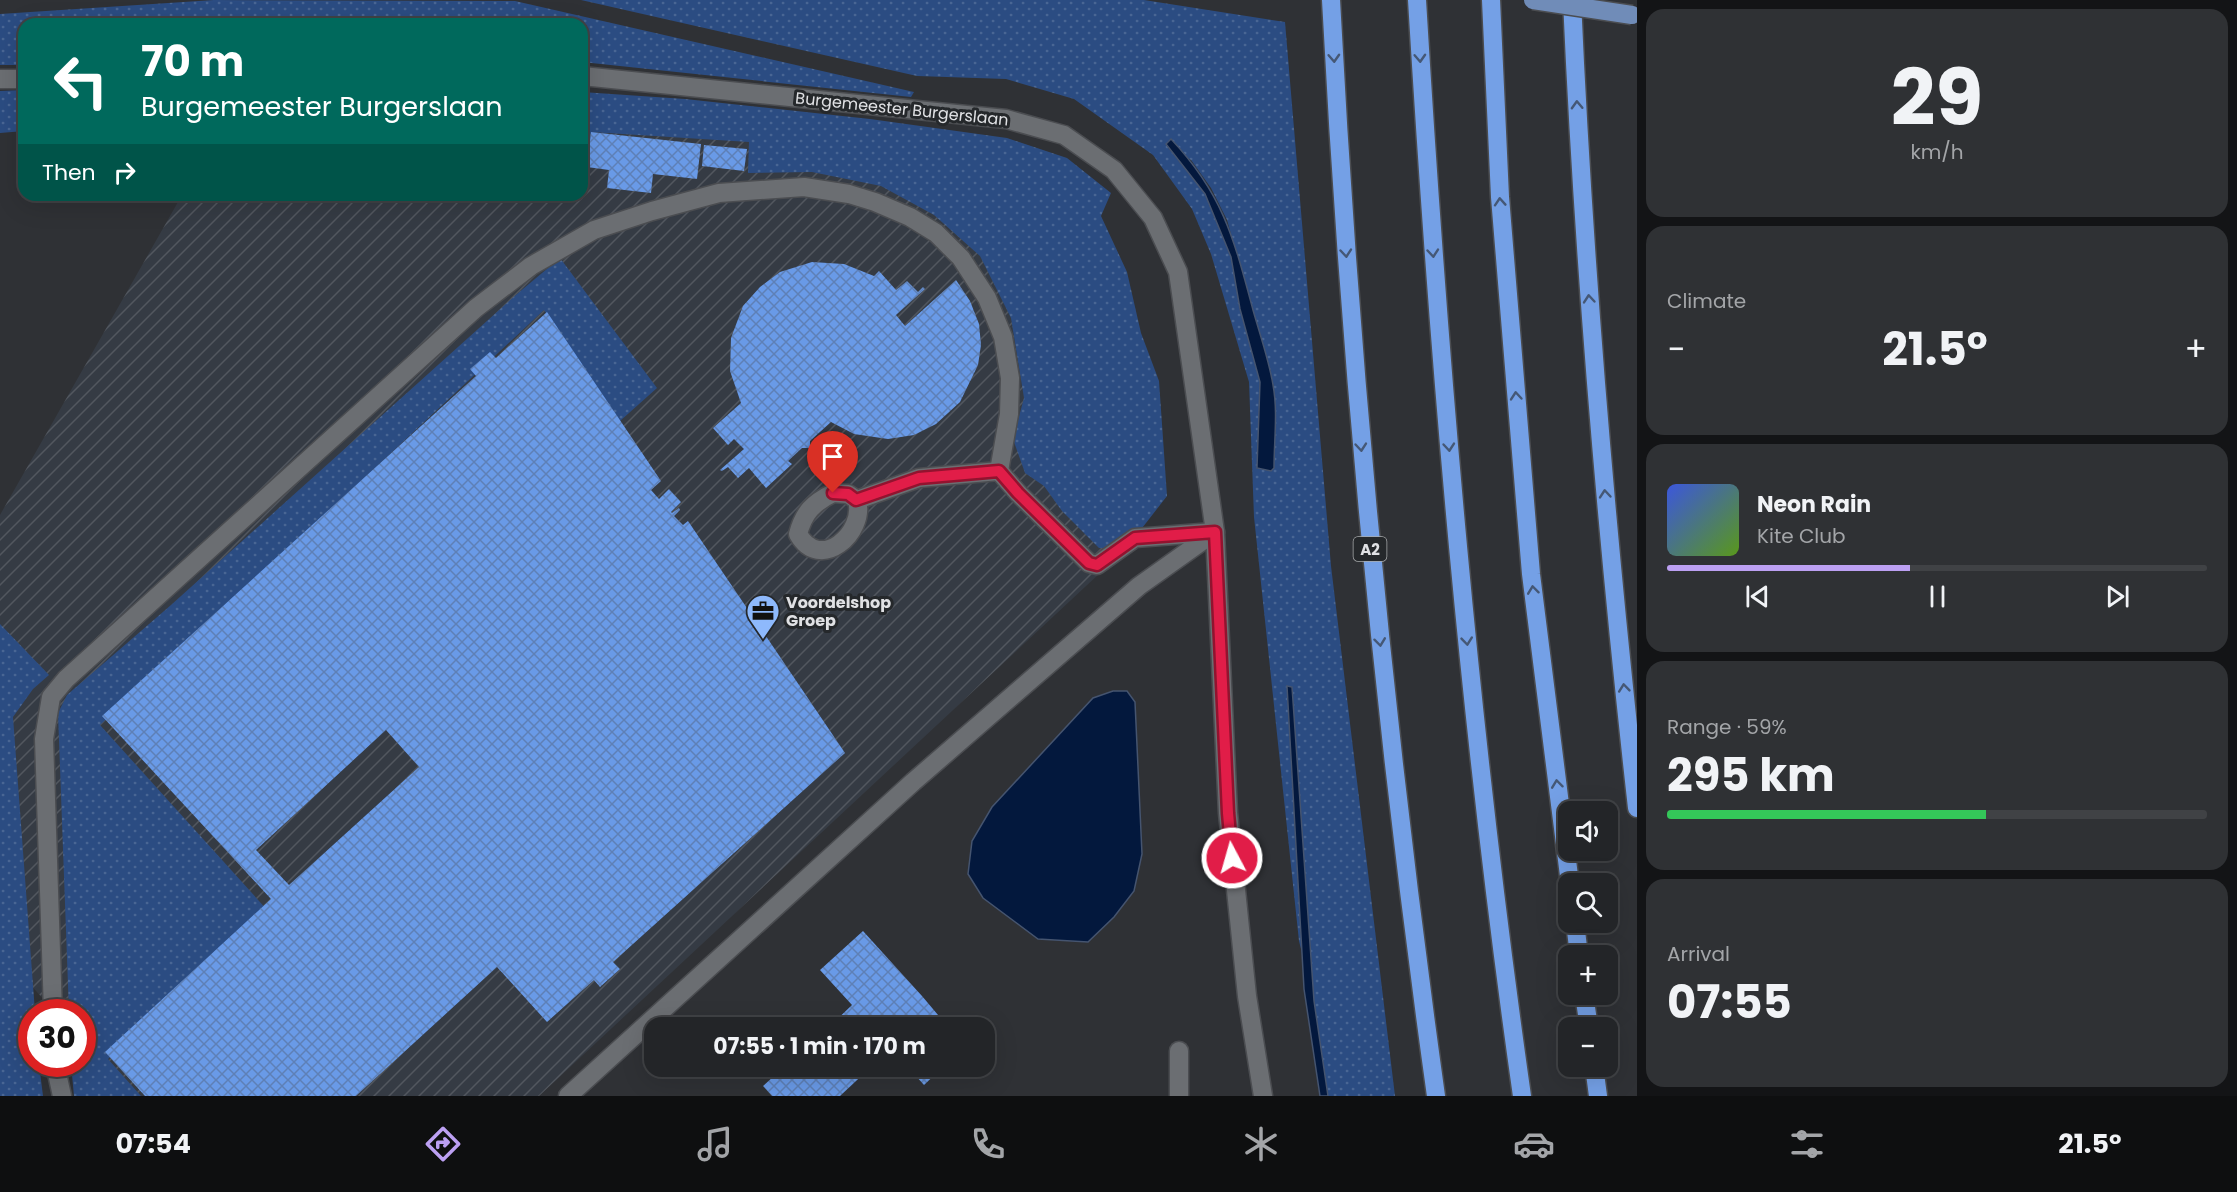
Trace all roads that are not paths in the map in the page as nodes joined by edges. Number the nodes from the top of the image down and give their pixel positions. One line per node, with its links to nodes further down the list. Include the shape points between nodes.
1 (1331, 0): 23 (highway, A2, one-way to 23, via 1340,186 1371,565)
2 (1417, 0): 24 (highway, one-way to 24, via 1459,576)
3 (1491, 0): 14 (highway, one-way to 3, via 1531,574 1500,197)
4 (1533, 0): 6 (main road, bridge)
5 (1572, 0): 13 (highway, one-way to 5, via 1612,580 1582,214)
6 (1632, 15)
7 (588, 77): 12 (street, Burgemeester Burgerslaan, via 1006,119 1064,135 1114,170 1153,218 1178,272)
8 (0, 79): 9 (street)
9 (18, 79)
10 (999, 471): 11 (street, via 919,478); 12 (street, via 1089,563 1097,565 1135,538); 15 (street, via 1009,414 1010,378 1003,337 987,298 961,258 936,233 910,217 849,194 804,187 719,193 594,230 531,266 476,308 94,653 51,697 44,739)
11 (856, 500)
12 (1215, 532): 20 (street, via 1139,586 913,782); 22 (street, Burgemeester Burgerslaan, via 1228,813 1246,996)
13 (1637, 808)
14 (1569, 873)
15 (53, 999)
16 (1179, 1052): 21 (street)
17 (58, 1077): 19 (street)
18 (1595, 1077): 25 (highway)
19 (62, 1096)
20 (568, 1096)
21 (1179, 1096)
22 (1263, 1096)
23 (1436, 1096)
24 (1522, 1096)
25 (1598, 1096)

